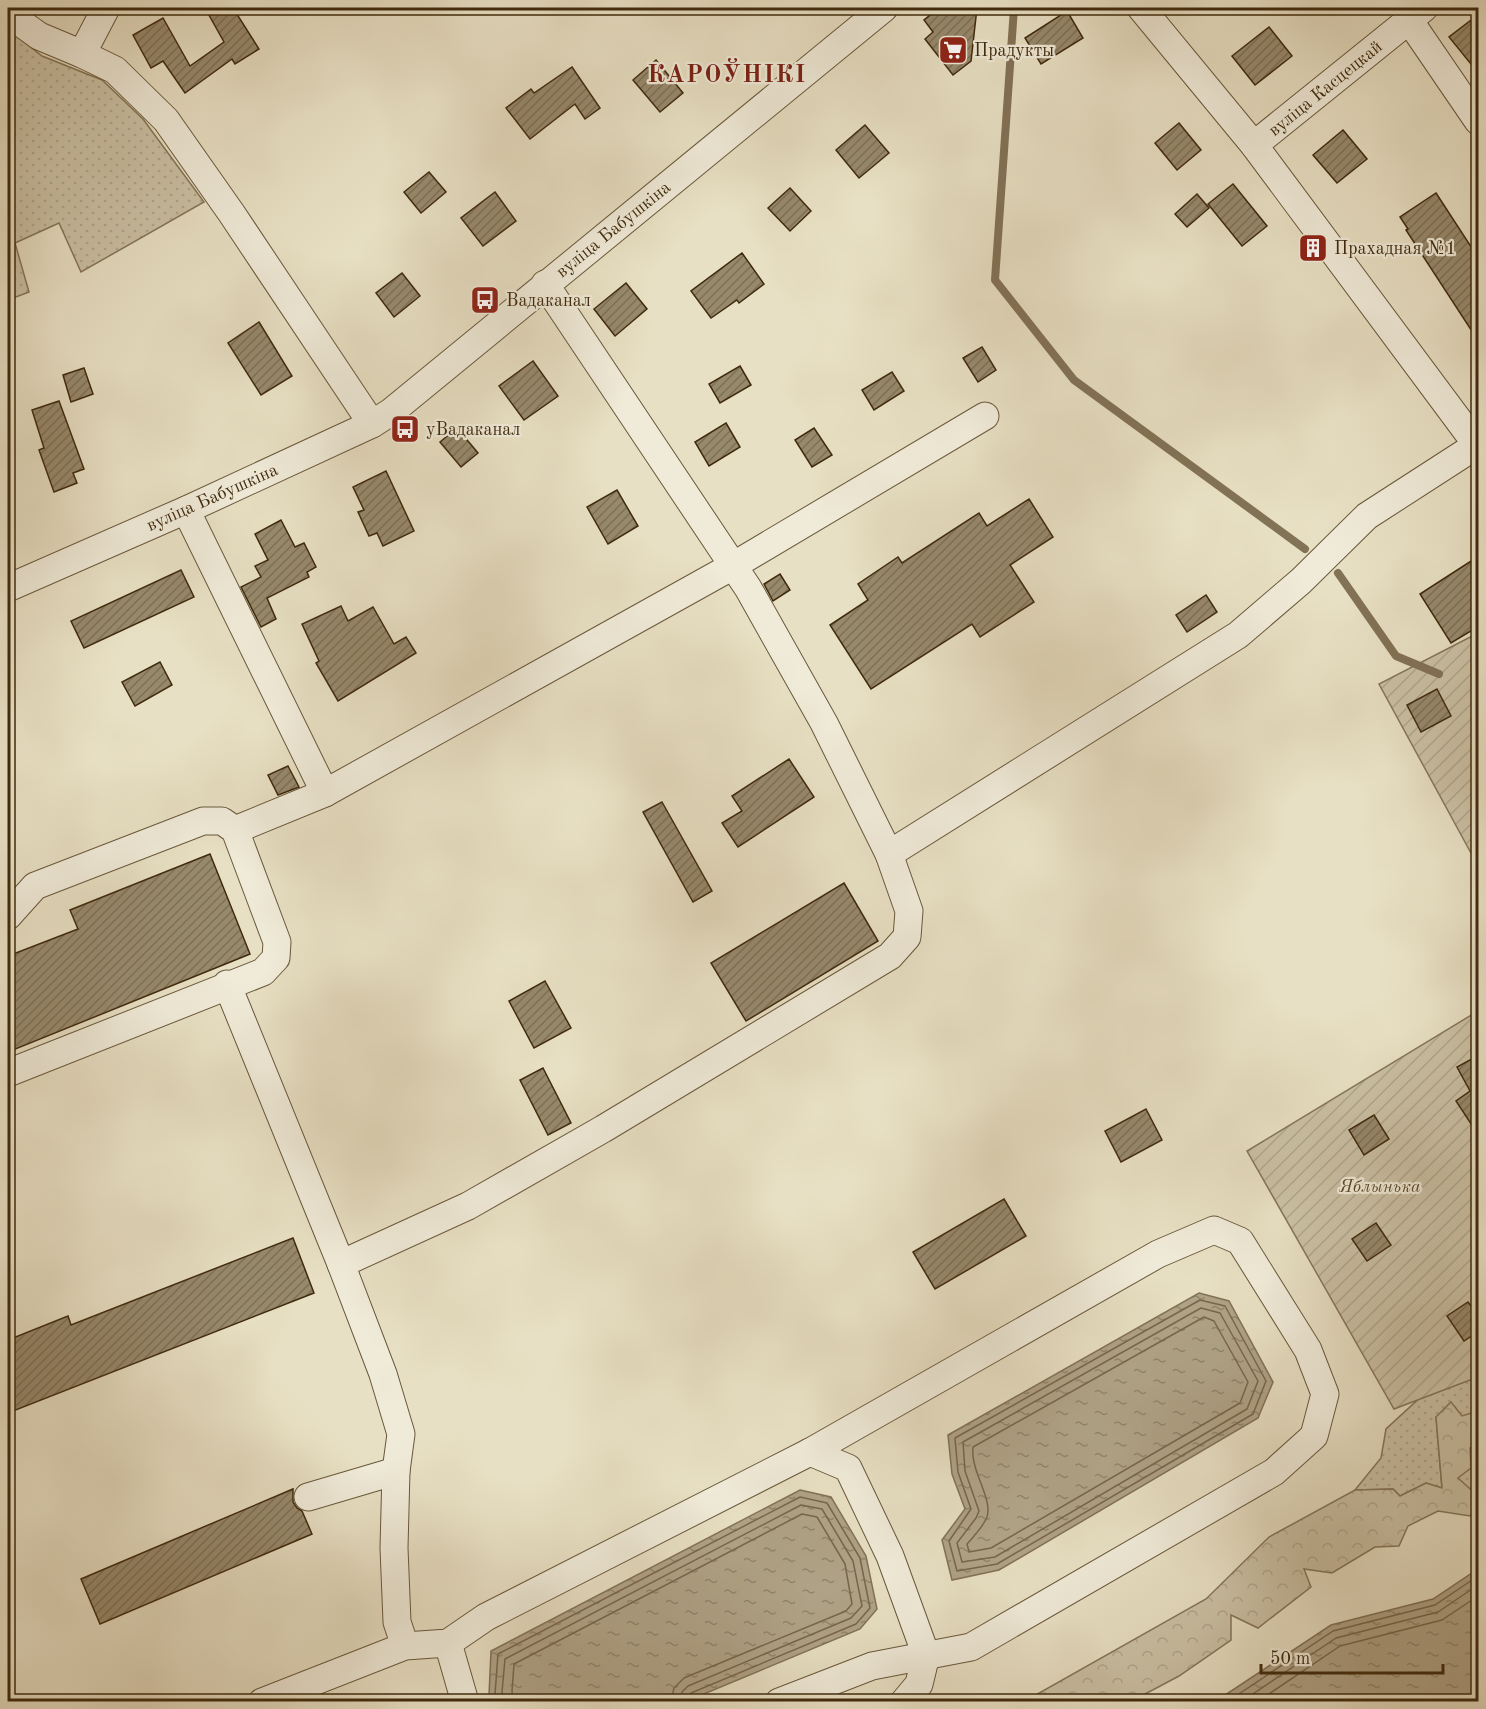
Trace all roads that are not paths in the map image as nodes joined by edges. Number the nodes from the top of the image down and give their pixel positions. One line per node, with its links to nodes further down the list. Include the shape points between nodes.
1 (106, 8): 6 (street)
2 (884, 8): 9 (street, вуліца Бабушкіна)
3 (1141, 8): 8 (street)
4 (8, 9): 6 (street, via 39,36)
5 (1417, 14): 7 (street); 8 (street, вуліца Касцецкай)
6 (82, 54): 11 (street, via 115,70 165,120)
7 (1479, 121)
8 (1254, 145): 17 (street, via 1477,445 1367,516 1301,581 1238,635)
9 (545, 284): 11 (street, вуліца Бабушкіна); 13 (street)
10 (985, 416): 13 (street)
11 (372, 424): 12 (street, вуліца Бабушкіна)
12 (186, 510): 14 (street, вуліца Бабушкіна); 15 (street)
13 (731, 567): 15 (street); 17 (street, via 748,588 824,723)
14 (8, 588)
15 (325, 793): 16 (street)
16 (235, 830): 18 (street, via 222,821 202,821 35,886); 19 (street, via 277,942 276,958 263,972)
17 (889, 854): 21 (street, via 909,911 907,938 890,957 468,1206)
18 (8, 916)
19 (227, 984): 20 (street); 21 (street)
20 (8, 1073)
21 (341, 1264): 23 (street, via 402,1434)
22 (810, 1452): 25 (street, via 486,1617); 27 (street, via 848,1468 890,1556); 27 (street, via 1158,1254 1215,1230 1240,1241 1308,1350 1325,1394 1314,1436 1274,1472 971,1647)
23 (396, 1471): 24 (street); 26 (street, via 397,1622)
24 (308, 1497)
25 (448, 1643): 26 (street); 29 (street)
26 (405, 1646): 28 (street)
27 (926, 1655): 30 (street, via 872,1666); 31 (street, via 920,1684)
28 (262, 1701)
29 (465, 1701)
30 (779, 1701)
31 (904, 1701)

